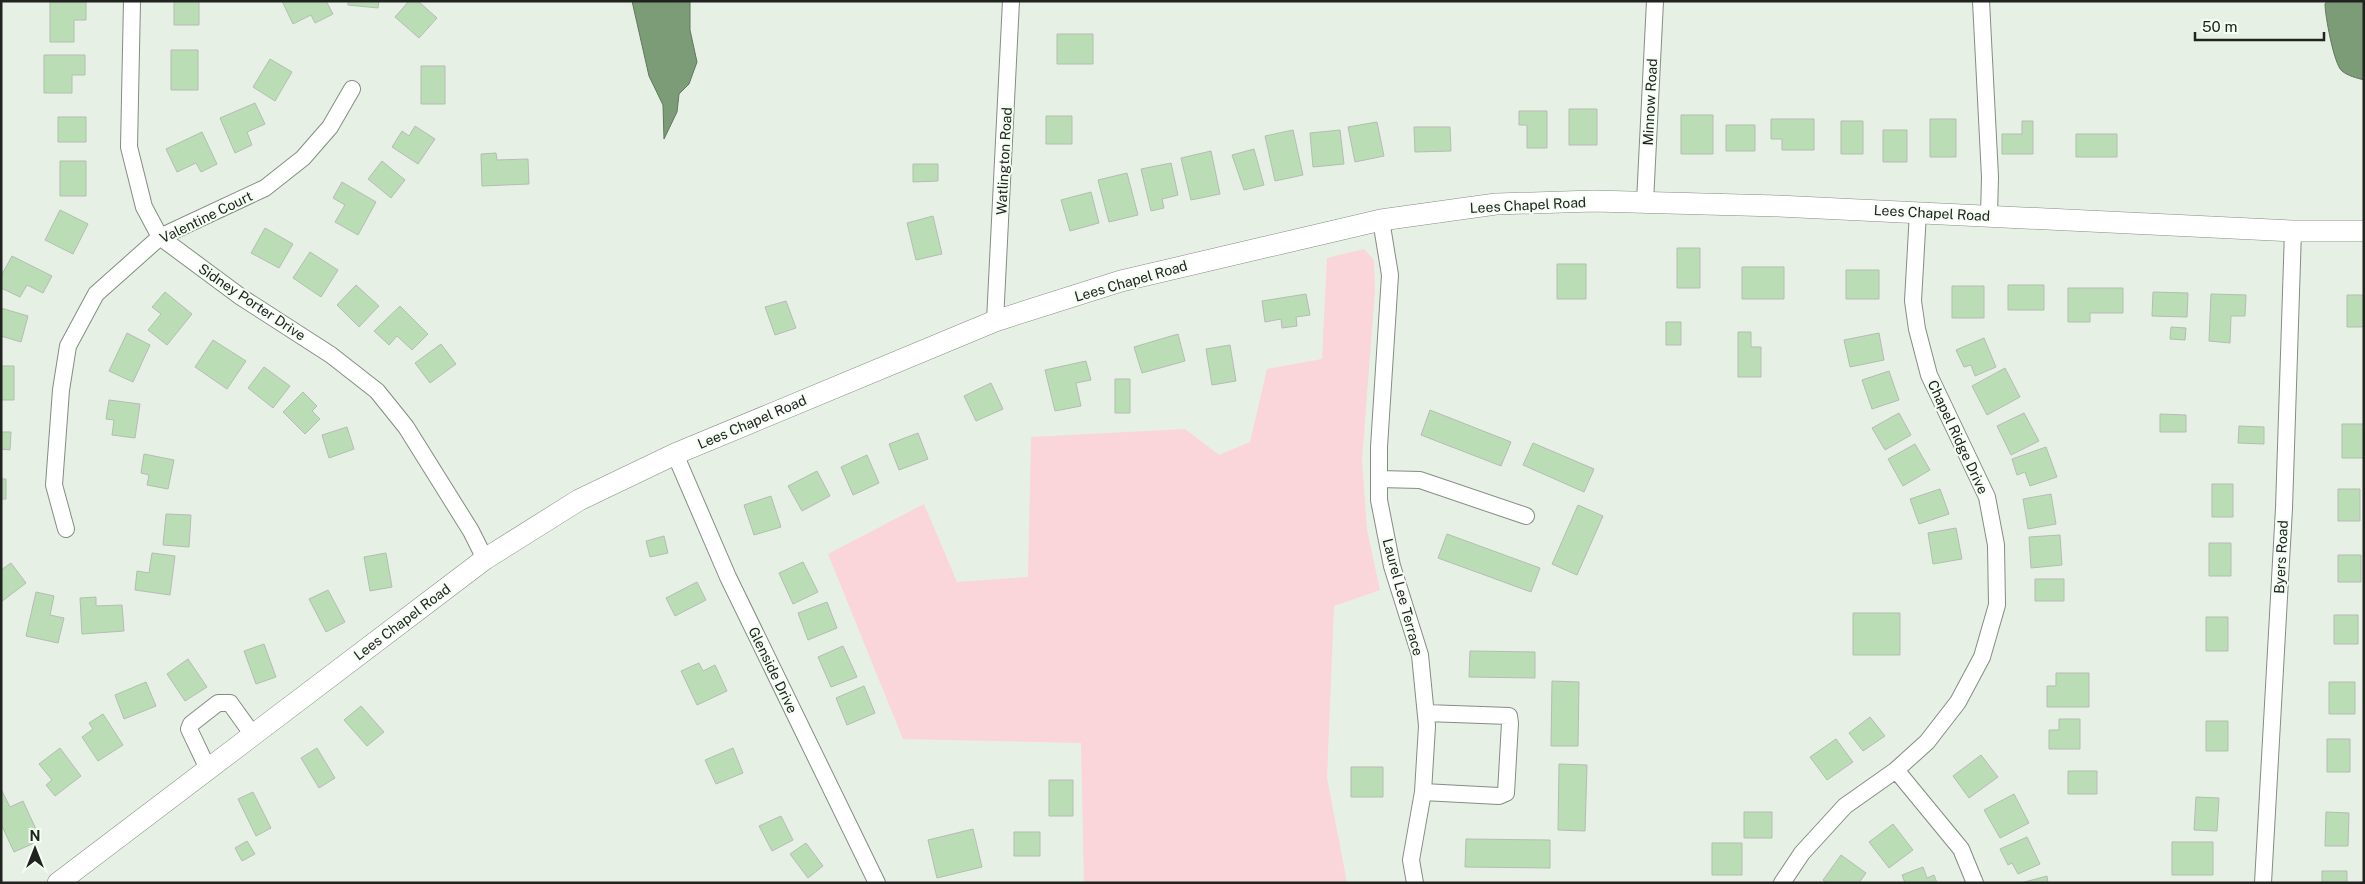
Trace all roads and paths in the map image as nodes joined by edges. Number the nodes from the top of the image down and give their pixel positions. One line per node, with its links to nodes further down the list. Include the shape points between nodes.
1 (132, 1): 12 (street, Sidney Porter Drive, via 129,147 144,207)
2 (1010, 1): 13 (street, Watlington Road)
3 (1655, 1): 6 (street, Minnow Road)
4 (1981, 1): 8 (street)
5 (352, 89): 12 (street, Valentine Court, via 330,127 303,158 265,188)
6 (1645, 202): 7 (main road, Lees Chapel Road); 9 (main road, Lees Chapel Road, via 1496,204)
7 (1918, 212): 8 (main road, Lees Chapel Road); 22 (street, Chapel Ridge Drive, via 1913,301 1917,329 1930,375 1987,497 1996,545 1997,605 1982,657 1958,702 1927,742)
8 (1989, 216): 10 (main road, Lees Chapel Road)
9 (1380, 220): 13 (main road, Lees Chapel Road, via 1121,281); 15 (street, Laurel Lee Terrace, via 1390,275)
10 (2293, 231): 11 (main road, Lees Chapel Road); 29 (street, Byers Road, via 2284,508)
11 (2364, 231)
12 (160, 238): 17 (street, Valentine Court, via 96,294 68,346 61,390 54,485); 18 (street, Sidney Porter Drive, via 241,297 331,354 377,391 406,427 472,531)
13 (995, 321): 14 (main road, Lees Chapel Road)
14 (675, 454): 18 (main road, Lees Chapel Road, via 579,500); 25 (street, Glenside Drive, via 728,577)
15 (1379, 478): 16 (street, via 1420,480); 19 (street, Laurel Lee Terrace, via 1379,500 1392,566 1420,655)
16 (1526, 516)
17 (66, 529)
18 (485, 559): 20 (main road, Lees Chapel Road)
19 (1426, 713): 23 (street, Laurel Lee Terrace); 23 (street, via 1509,716 1510,722 1506,793 1499,796)
20 (253, 735): 21 (main road, Lees Chapel Road); 21 (street, via 230,703 218,703 189,729)
21 (208, 769): 24 (main road, Lees Chapel Road)
22 (1896, 770): 27 (street, Chapel Ridge Drive, via 1845,806 1802,852); 28 (street, via 1961,848)
23 (1423, 792): 26 (street, Laurel Lee Terrace, via 1411,860)
24 (58, 883)
25 (877, 883)
26 (1414, 883)
27 (1782, 883)
28 (1975, 883)
29 (2263, 883)

